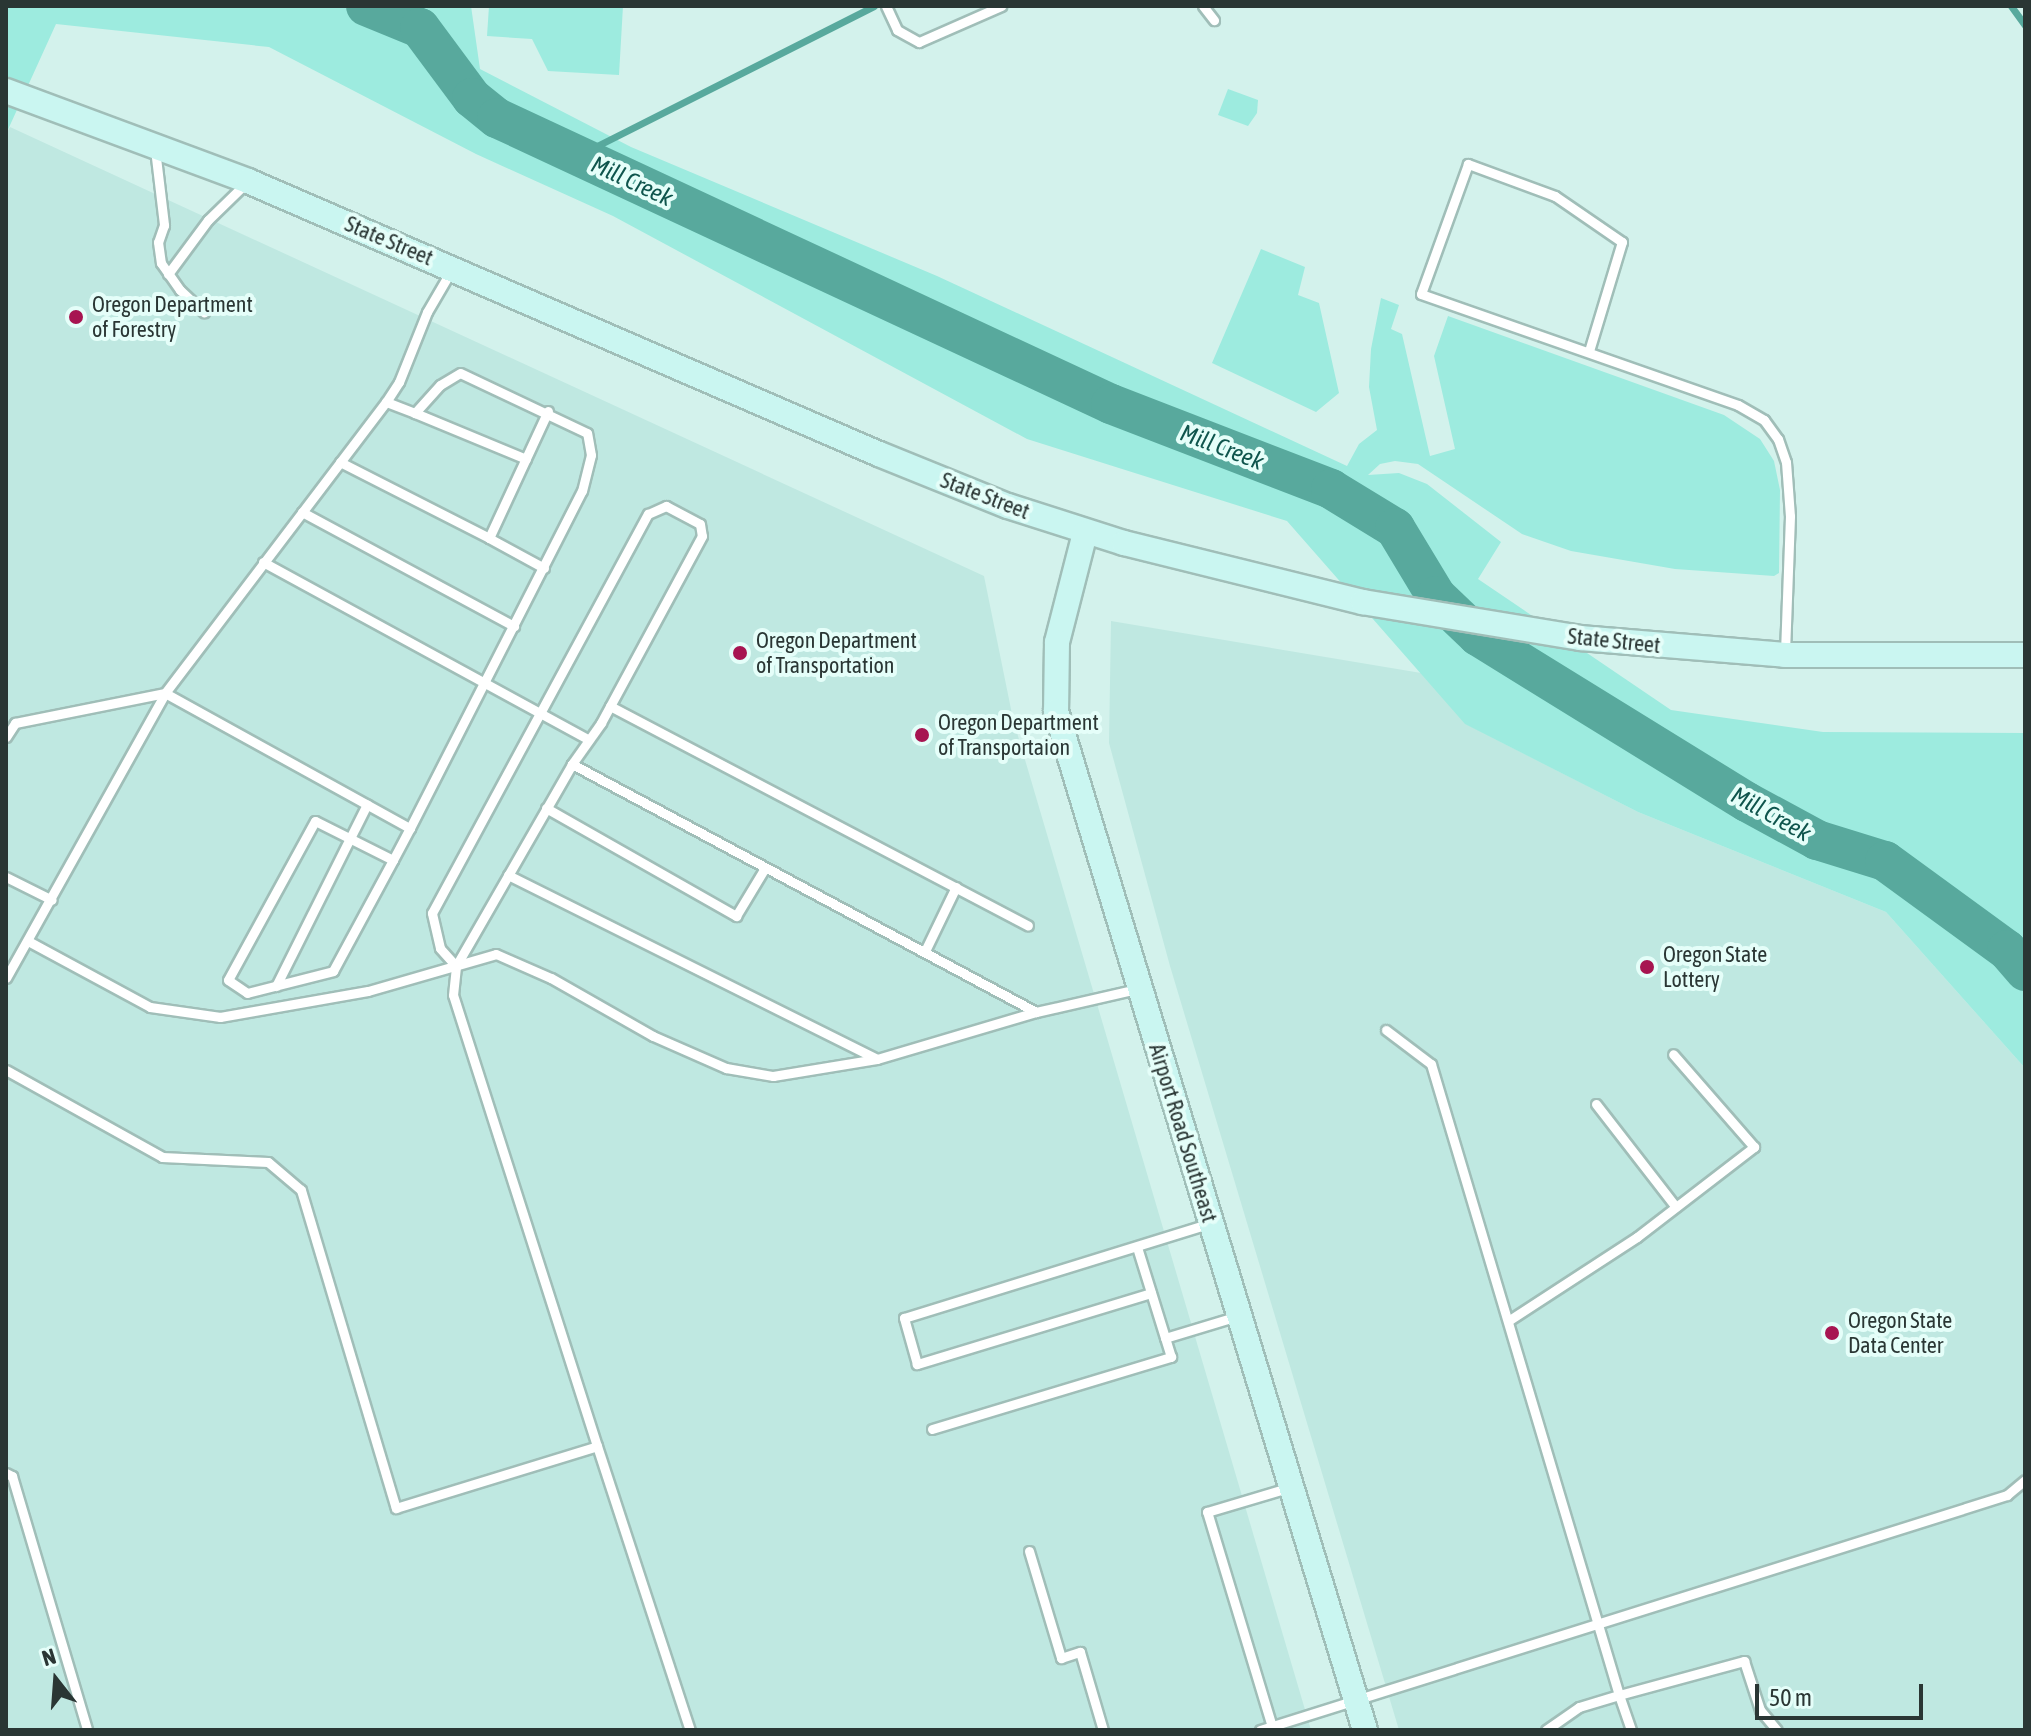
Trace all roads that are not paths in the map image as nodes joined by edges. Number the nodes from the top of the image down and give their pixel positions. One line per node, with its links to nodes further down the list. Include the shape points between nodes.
1 (1001, 6): 3 (lane, via 919,42 897,30)
2 (1203, 6): 4 (lane)
3 (888, 10)
4 (1214, 20)
5 (6, 91): 6 (main road, State Street)
6 (155, 145): 7 (main road, State Street); 9 (lane, via 164,225 158,242)
7 (248, 181): 8 (main road, State Street); 9 (lane, via 208,220)
8 (453, 268): 12 (lane); 18 (main road, State Street, via 791,417)
9 (168, 274): 10 (lane)
10 (204, 312)
11 (1589, 351): 11 (lane, via 1421,294 1468,164 1555,196 1622,242); 23 (lane, via 1738,405 1764,420 1778,439 1786,462 1790,516)
12 (386, 402): 14 (lane); 16 (lane)
13 (548, 411): 14 (lane, via 460,373 440,385); 15 (lane); 21 (lane, via 587,433 591,455 582,491)
14 (415, 413): 15 (lane)
15 (526, 459): 19 (lane)
16 (340, 462): 17 (lane); 19 (lane)
17 (302, 512): 20 (lane); 22 (lane)
18 (1085, 533): 23 (main road, State Street, via 1363,602 1580,638); 48 (main road, Airport Road Southeast, via 1057,642 1055,702)
19 (489, 538): 21 (lane)
20 (263, 562): 25 (lane); 26 (lane)
21 (544, 568): 22 (lane)
22 (514, 626): 25 (lane)
23 (1785, 655): 24 (main road, State Street)
24 (2025, 655)
25 (482, 684): 28 (lane); 34 (lane)
26 (165, 693): 29 (lane, via 15,723); 32 (lane); 41 (lane)
27 (610, 706): 28 (lane, via 702,536 700,524 666,506 648,514); 30 (lane); 40 (lane)
28 (542, 713): 30 (lane); 45 (lane, via 432,913 440,948)
29 (6, 737)
30 (589, 740): 31 (lane)
31 (572, 764): 33 (lane); 37 (lane)
32 (367, 804): 34 (lane); 35 (lane)
33 (546, 808): 37 (lane, via 736,916); 38 (lane)
34 (410, 828): 36 (lane)
35 (349, 838): 36 (lane); 47 (lane); 47 (lane, via 315,821 228,980 247,993)
36 (393, 860): 47 (lane, via 333,971)
37 (765, 868): 44 (lane)
38 (508, 875): 45 (lane); 52 (lane)
39 (6, 877): 41 (lane)
40 (956, 887): 42 (lane); 44 (lane)
41 (52, 900): 43 (lane)
42 (1028, 925)
43 (28, 941): 45 (lane, via 150,1007 220,1017 368,991); 46 (lane)
44 (925, 951): 49 (lane)
45 (456, 966): 52 (lane, via 496,954 726,1068 773,1076); 63 (lane, via 453,995)
46 (6, 978)
47 (276, 986)
48 (1138, 988): 49 (lane); 56 (main road, Airport Road Southeast)
49 (1036, 1012): 52 (lane)
50 (1386, 1030): 60 (lane, via 1431,1064)
51 (1673, 1054): 55 (lane, via 1754,1147)
52 (877, 1059)
53 (6, 1070): 63 (lane, via 162,1157 268,1162 301,1190 396,1508)
54 (1596, 1104): 55 (lane)
55 (1676, 1207): 60 (lane)
56 (1211, 1223): 57 (lane); 59 (main road, Airport Road Southeast)
57 (1137, 1247): 58 (lane); 58 (lane, via 904,1318 917,1364)
58 (1151, 1293): 61 (lane)
59 (1239, 1316): 61 (lane); 66 (main road, Airport Road Southeast)
60 (1508, 1321): 68 (lane)
61 (1165, 1338): 62 (lane, via 1171,1357)
62 (932, 1429)
63 (597, 1446): 73 (lane)
64 (6, 1473): 72 (lane, via 12,1476)
65 (2025, 1480): 68 (lane, via 2007,1495)
66 (1291, 1487): 70 (main road, Airport Road Southeast); 71 (lane, via 1207,1512)
67 (1029, 1551): 74 (lane, via 1061,1658 1080,1652)
68 (1600, 1623): 69 (lane); 70 (lane)
69 (1619, 1695): 77 (lane, via 1579,1707); 78 (lane); 79 (lane, via 1744,1661 1760,1710)
70 (1355, 1700): 71 (lane); 76 (main road, Airport Road Southeast)
71 (1273, 1728): 75 (lane)
72 (87, 1730)
73 (690, 1730)
74 (1103, 1730)
75 (1260, 1730)
76 (1365, 1730)
77 (1546, 1730)
78 (1631, 1730)
79 (1777, 1730)

